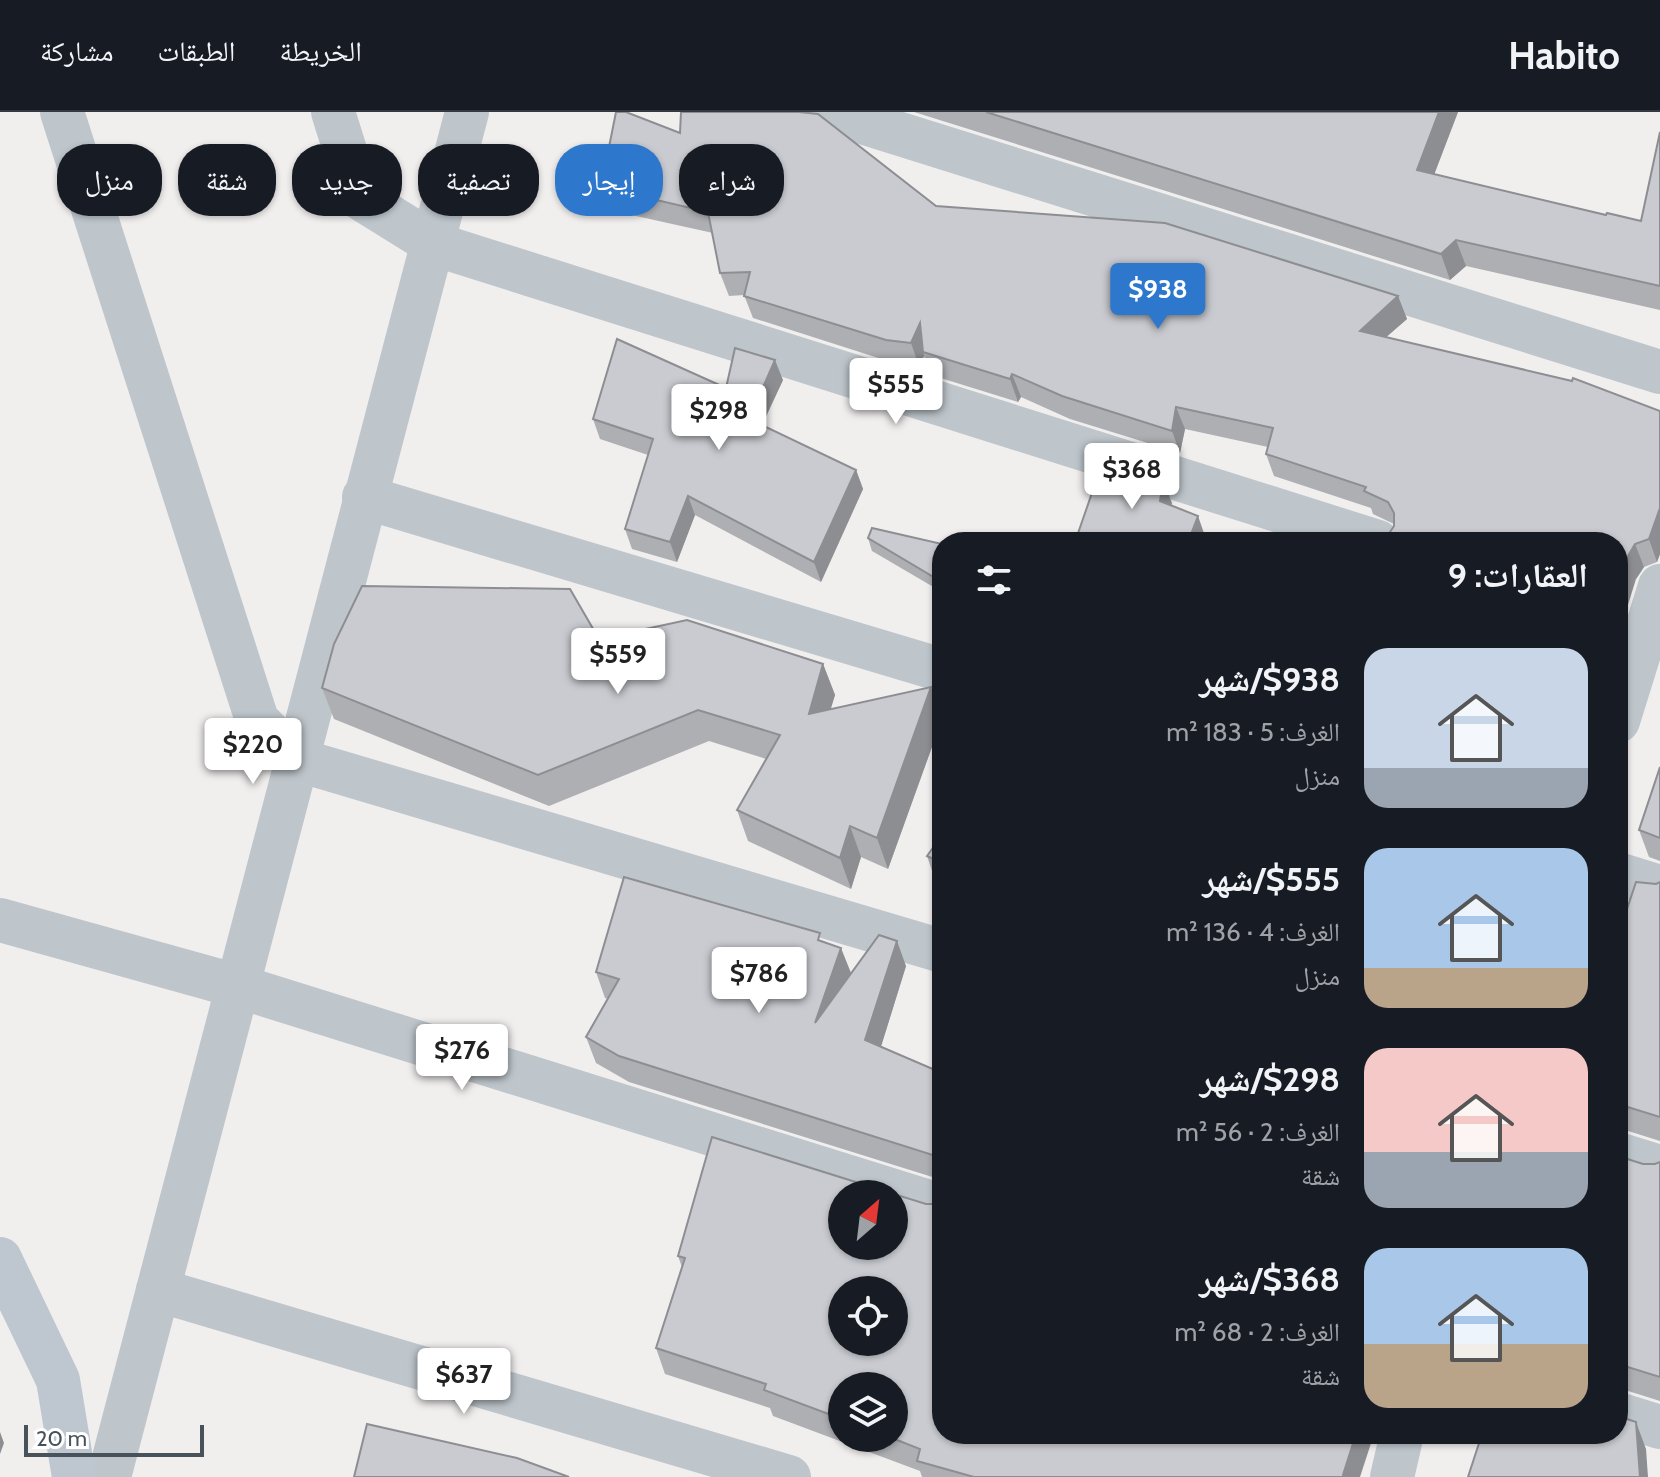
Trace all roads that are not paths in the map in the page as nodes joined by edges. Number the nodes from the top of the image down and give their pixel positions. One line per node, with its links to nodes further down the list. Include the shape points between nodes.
1 (62, 112): 13 (street, via 257,720)
2 (333, 112): 5 (street, via 360,198)
3 (467, 112): 5 (street)
4 (830, 112): 6 (street)
5 (434, 244): 7 (street); 8 (street)
6 (1660, 372)
7 (364, 497): 11 (street); 13 (street)
8 (1346, 532)
9 (1660, 586): 10 (street)
10 (1642, 625): 12 (street)
11 (932, 667)
12 (1628, 681)
13 (295, 759): 17 (street); 18 (street)
14 (1628, 877): 15 (street)
15 (1660, 887)
16 (0, 920): 18 (street)
17 (932, 948)
18 (237, 986): 21 (street); 23 (street)
19 (1628, 1157): 20 (street)
20 (1660, 1167)
21 (932, 1203)
22 (0, 1259): 27 (main road, via 58,1380)
23 (158, 1290): 28 (street); 29 (street)
24 (1628, 1417): 25 (street)
25 (1660, 1427)
26 (1400, 1444): 30 (street)
27 (74, 1477)
28 (109, 1477)
29 (789, 1477)
30 (1392, 1477)

